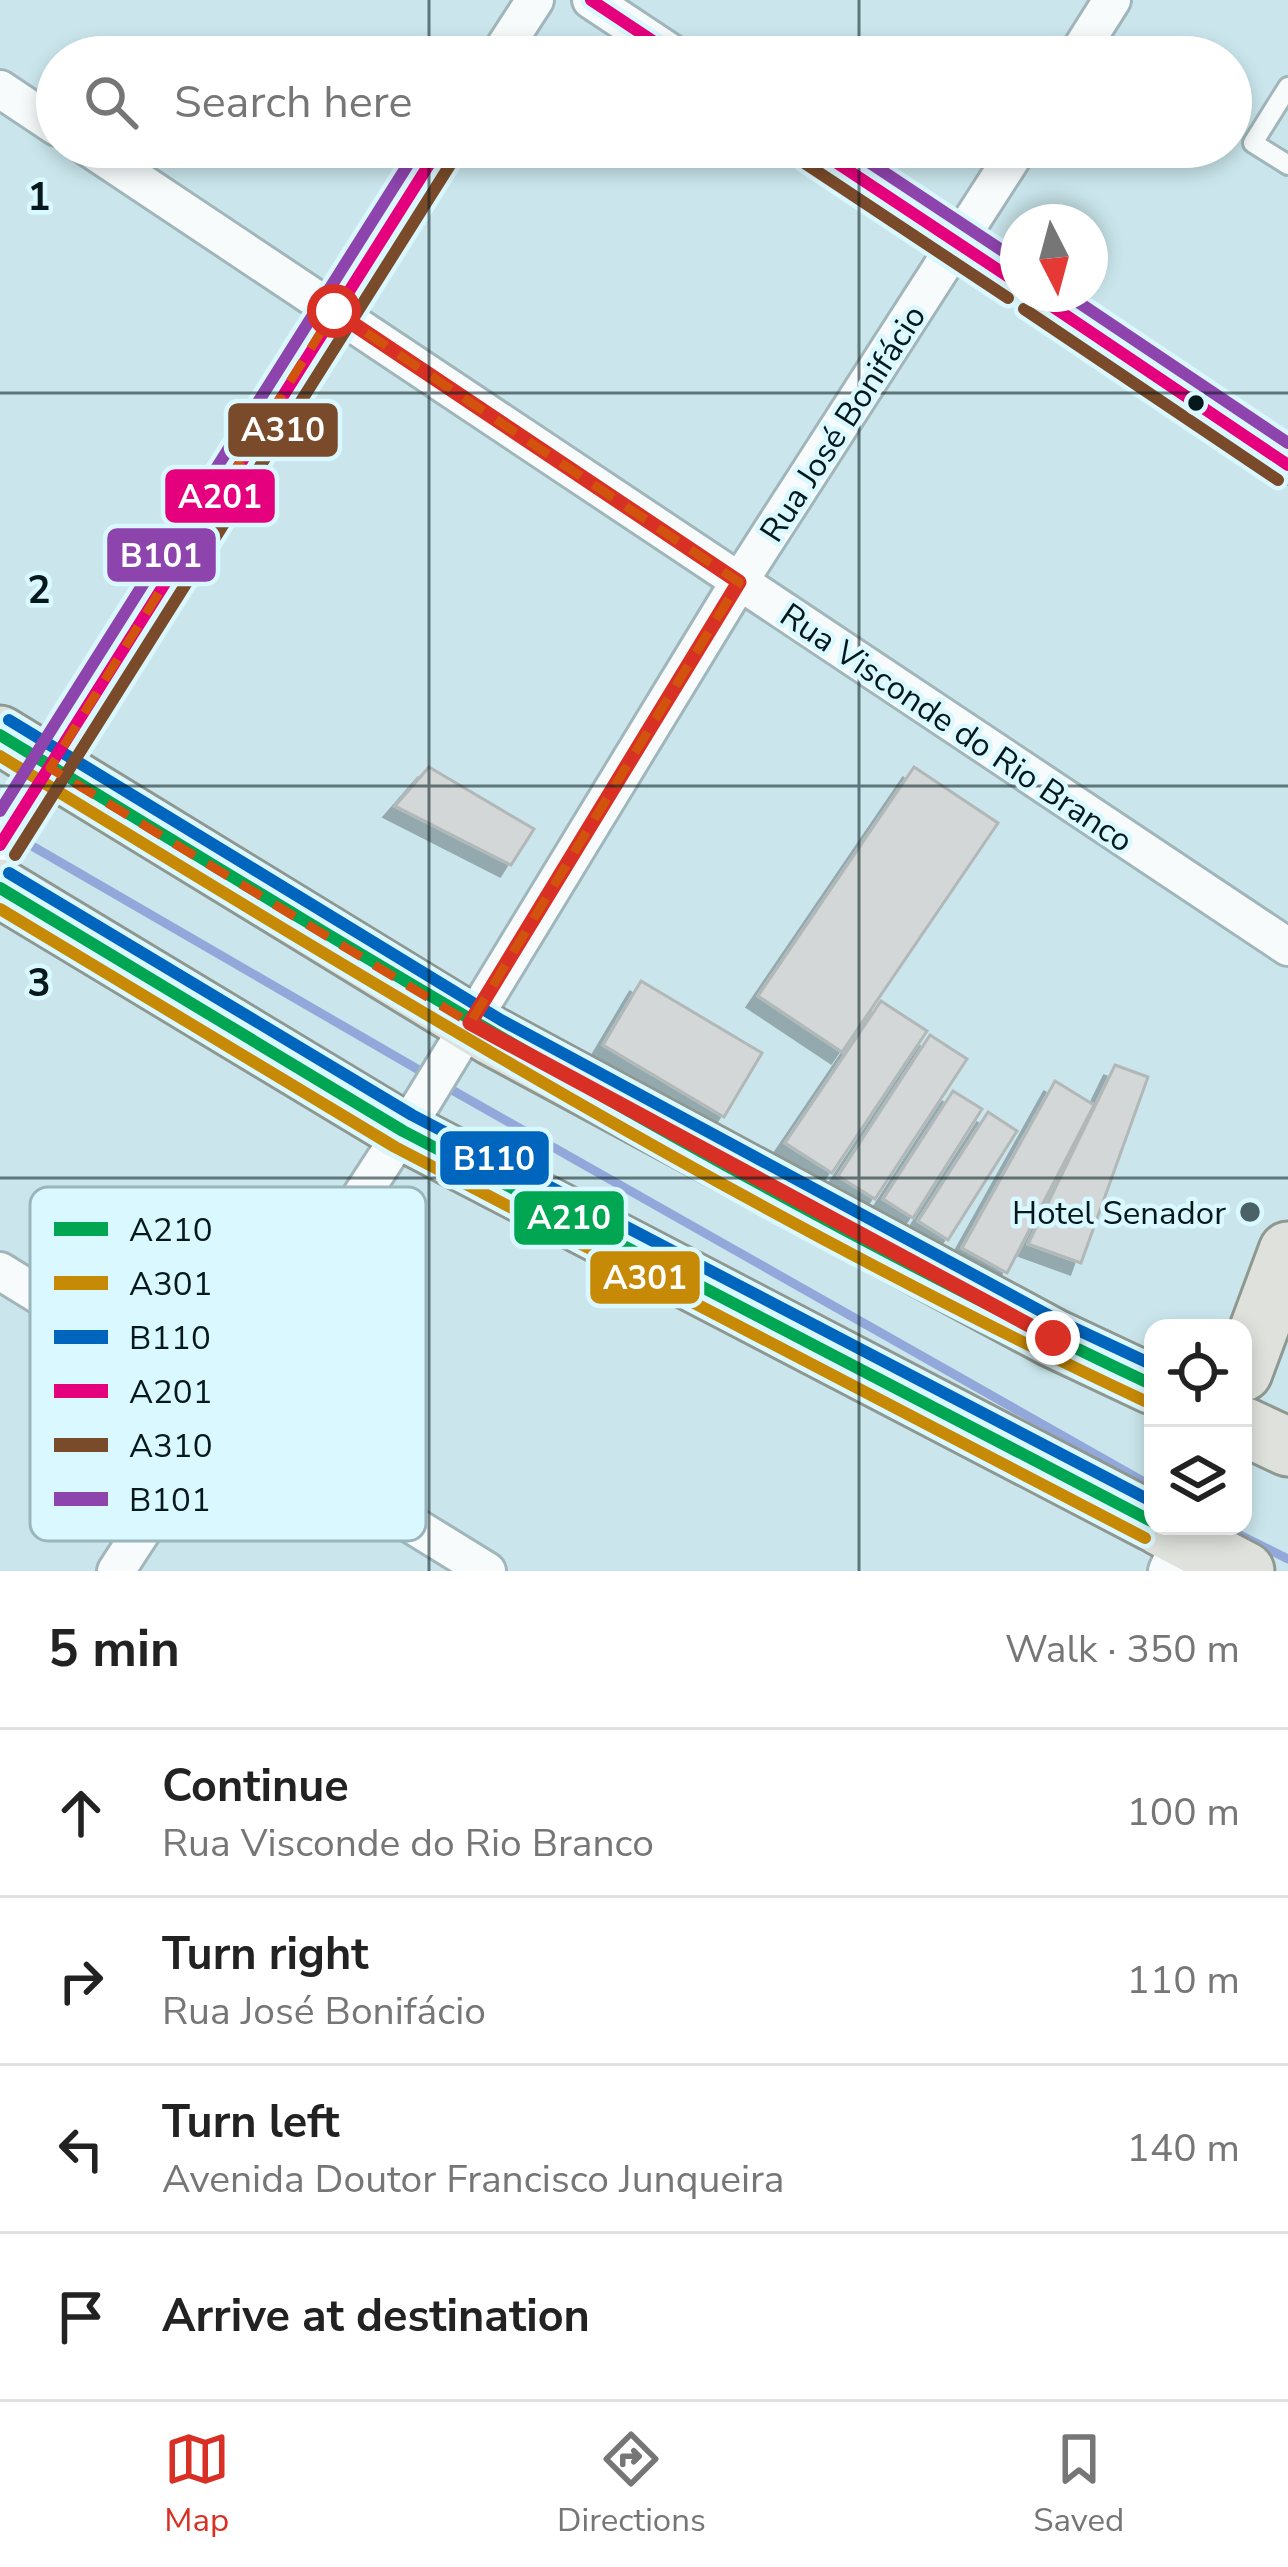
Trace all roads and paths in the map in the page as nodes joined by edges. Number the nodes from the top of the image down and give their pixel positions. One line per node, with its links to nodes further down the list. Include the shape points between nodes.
1 (535, 0): 4 (street)
2 (591, 0): 5 (street)
3 (1112, 0): 6 (street)
4 (512, 36)
5 (645, 36)
6 (1089, 36)
7 (1288, 88): 10 (lane, via 1253,143)
8 (0, 89): 9 (street)
9 (36, 113)
10 (1288, 164)
11 (120, 168): 17 (street, Rua Visconde do Rio Branco)
12 (426, 168): 17 (street)
13 (845, 168): 15 (street)
14 (1006, 168): 15 (street, Rua José Bonifácio)
15 (958, 243): 16 (street); 20 (street, Rua José Bonifácio)
16 (1000, 271)
17 (334, 311): 20 (street, Rua Visconde do Rio Branco); 22 (street)
18 (1061, 312): 19 (street)
19 (1288, 465)
20 (739, 582): 25 (street, Rua Visconde do Rio Branco); 26 (street, Rua José Bonifácio)
21 (0, 735): 22 (main road)
22 (41, 781): 23 (street); 26 (main road)
23 (0, 845)
24 (0, 888): 27 (main road)
25 (1288, 947)
26 (463, 1035): 27 (street, Rua José Bonifácio); 33 (main road)
27 (413, 1116): 28 (street, Rua José Bonifácio); 37 (main road)
28 (366, 1187)
29 (1288, 1251): 32 (main road)
30 (0, 1271): 31 (street)
31 (30, 1290)
32 (1252, 1348)
33 (1144, 1380)
34 (1245, 1427): 35 (main road)
35 (1288, 1447)
36 (426, 1534): 40 (street)
37 (1169, 1536): 41 (main road)
38 (135, 1541): 39 (street, Rua José Bonifácio)
39 (116, 1571)
40 (487, 1571)
41 (1246, 1571)

